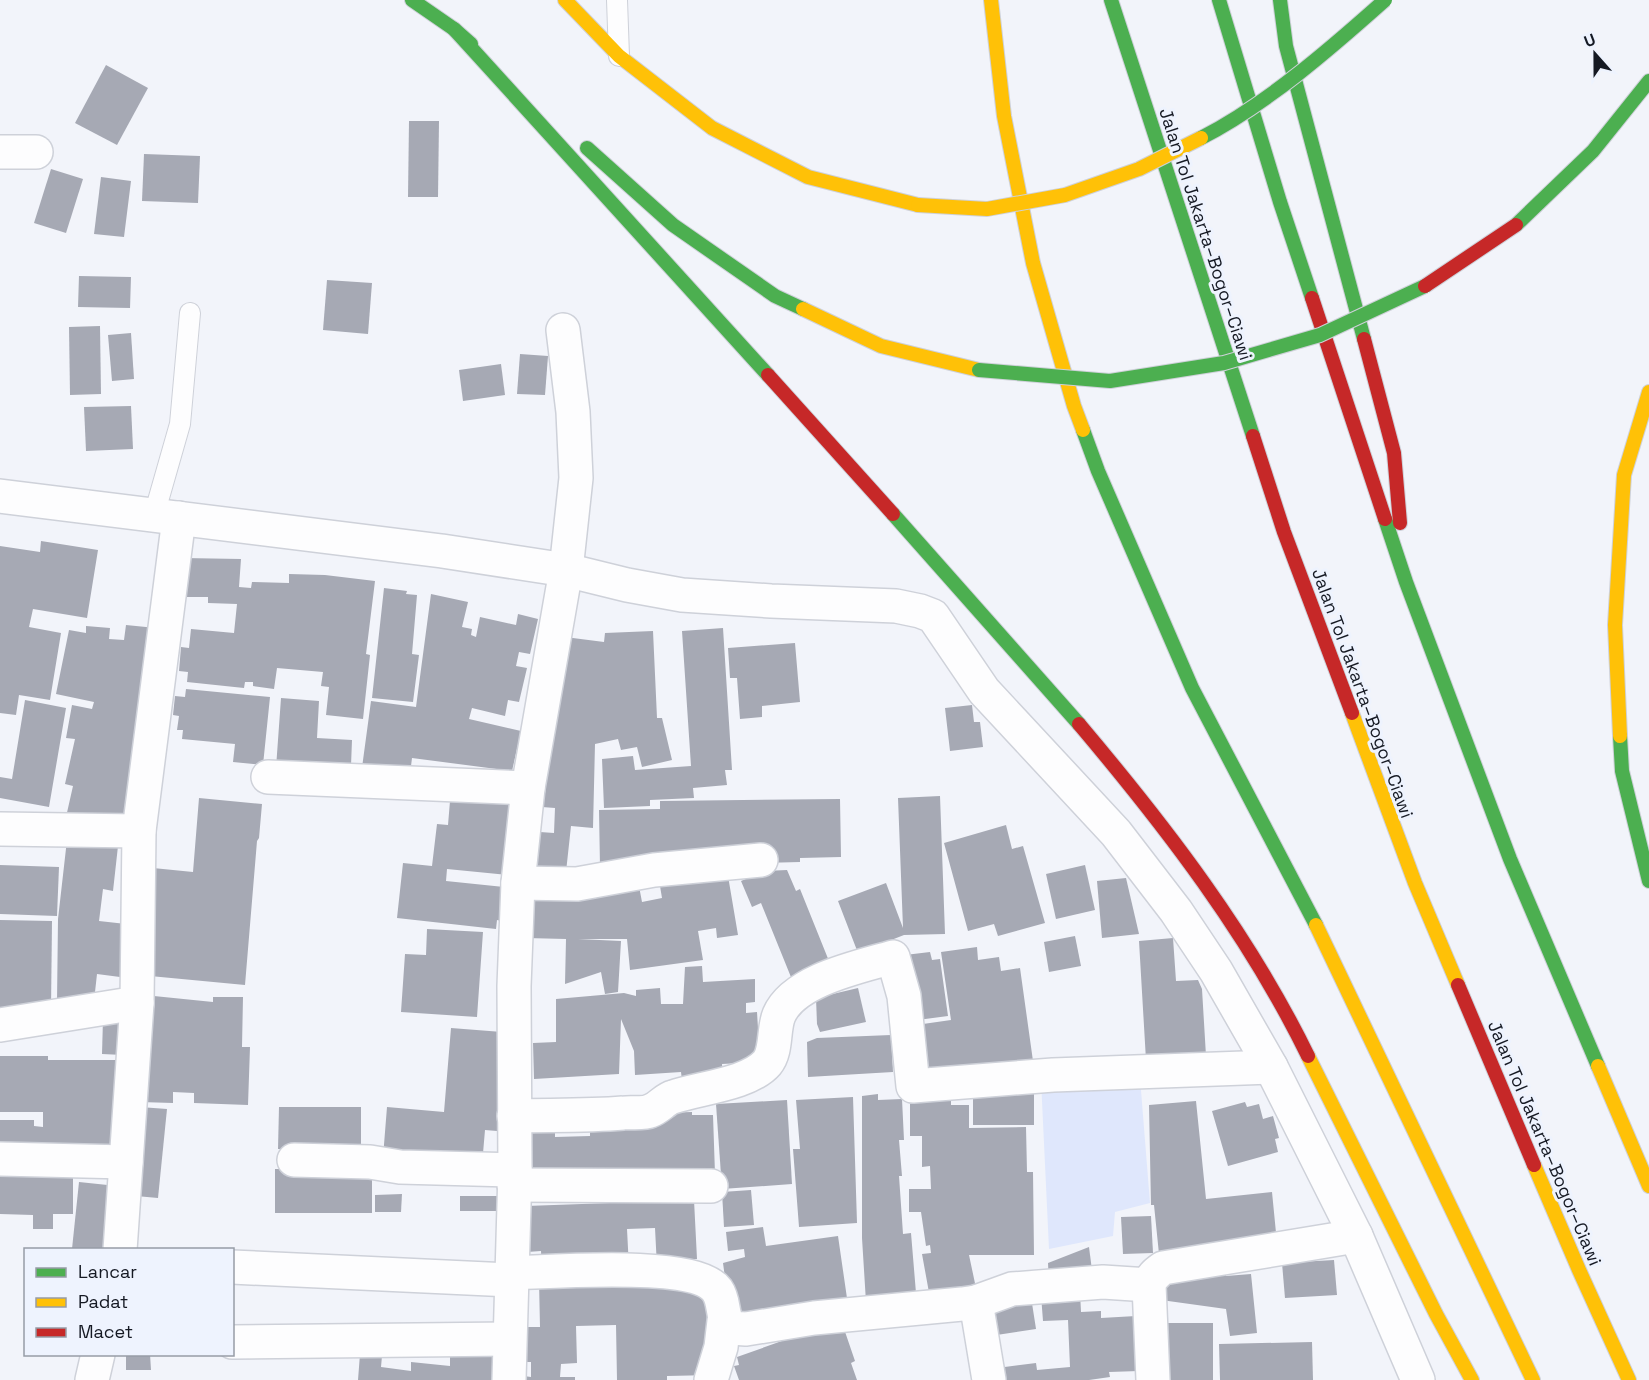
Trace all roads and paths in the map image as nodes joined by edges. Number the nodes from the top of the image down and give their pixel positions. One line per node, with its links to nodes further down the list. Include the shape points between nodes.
1 (412, 0): 9 (highway)
2 (565, 0): 10 (highway)
3 (616, 0): 10 (lane)
4 (991, 0): 57 (highway, via 1004,116 1033,263 1074,406 1098,471 1192,688 1305,902)
5 (1112, 0): 58 (highway, Jalan Tol Jakarta–Bogor–Ciawi, via 1284,532 1411,872)
6 (1219, 0): 22 (highway, via 1280,202)
7 (1280, 0): 22 (highway, via 1286,46 1394,453)
8 (1385, 0): 10 (highway, bridge, via 1333,46 1232,122 1139,170 1065,195 987,209 918,206 808,177 712,128)
9 (454, 29): 12 (highway); 56 (highway, via 826,438 1063,706 1119,772 1226,913 1294,1027)
10 (619, 56)
11 (1649, 81): 13 (highway, bridge, via 1593,151 1516,225 1420,290 1320,335 1224,363 1110,381 979,370 881,346 775,296 673,225)
12 (550, 115)
13 (576, 138)
14 (0, 152): 15 (street)
15 (36, 152)
16 (190, 313): 20 (lane, via 180,424)
17 (563, 330): 21 (street, via 576,478)
18 (1649, 392): 28 (highway, via 1624,475 1615,625 1622,771)
19 (0, 496): 20 (street)
20 (166, 516): 21 (street); 26 (street)
21 (566, 570): 24 (street); 32 (street, via 682,595 896,606 933,616 984,691 1116,833 1176,911)
22 (1406, 582): 39 (highway, via 1510,859)
23 (268, 777): 24 (street)
24 (528, 788): 29 (street)
25 (0, 829): 26 (street)
26 (139, 831): 30 (street)
27 (761, 860): 29 (street, via 654,870 578,884)
28 (1649, 881)
29 (518, 883): 33 (street)
30 (137, 1003): 31 (street); 36 (street)
31 (0, 1025)
32 (1271, 1067): 33 (street, via 1053,1075 913,1086 904,996 893,957 823,979 792,995 779,1014 767,1063 753,1073 716,1087 671,1097 650,1111); 40 (street)
33 (514, 1116): 37 (street)
34 (0, 1159): 36 (street)
35 (294, 1160): 37 (street, via 370,1162)
36 (126, 1162): 41 (street)
37 (514, 1178): 38 (street); 43 (street)
38 (711, 1186)
39 (1649, 1186)
40 (1356, 1236): 44 (street, via 1163,1268); 55 (street)
41 (120, 1248)
42 (234, 1267): 43 (street)
43 (512, 1276): 46 (street, via 647,1270 689,1275 717,1290); 47 (street)
44 (1149, 1285): 45 (street, via 1103,1282 1012,1289); 54 (street)
45 (976, 1302): 46 (street, via 746,1329 731,1328); 53 (street)
46 (724, 1320): 52 (street)
47 (508, 1339): 48 (street); 51 (street)
48 (234, 1342)
49 (98, 1356): 50 (street)
50 (92, 1380)
51 (509, 1380)
52 (711, 1380)
53 (989, 1380)
54 (1153, 1380)
55 (1418, 1380)
56 (1472, 1380)
57 (1533, 1380)
58 (1629, 1380)

